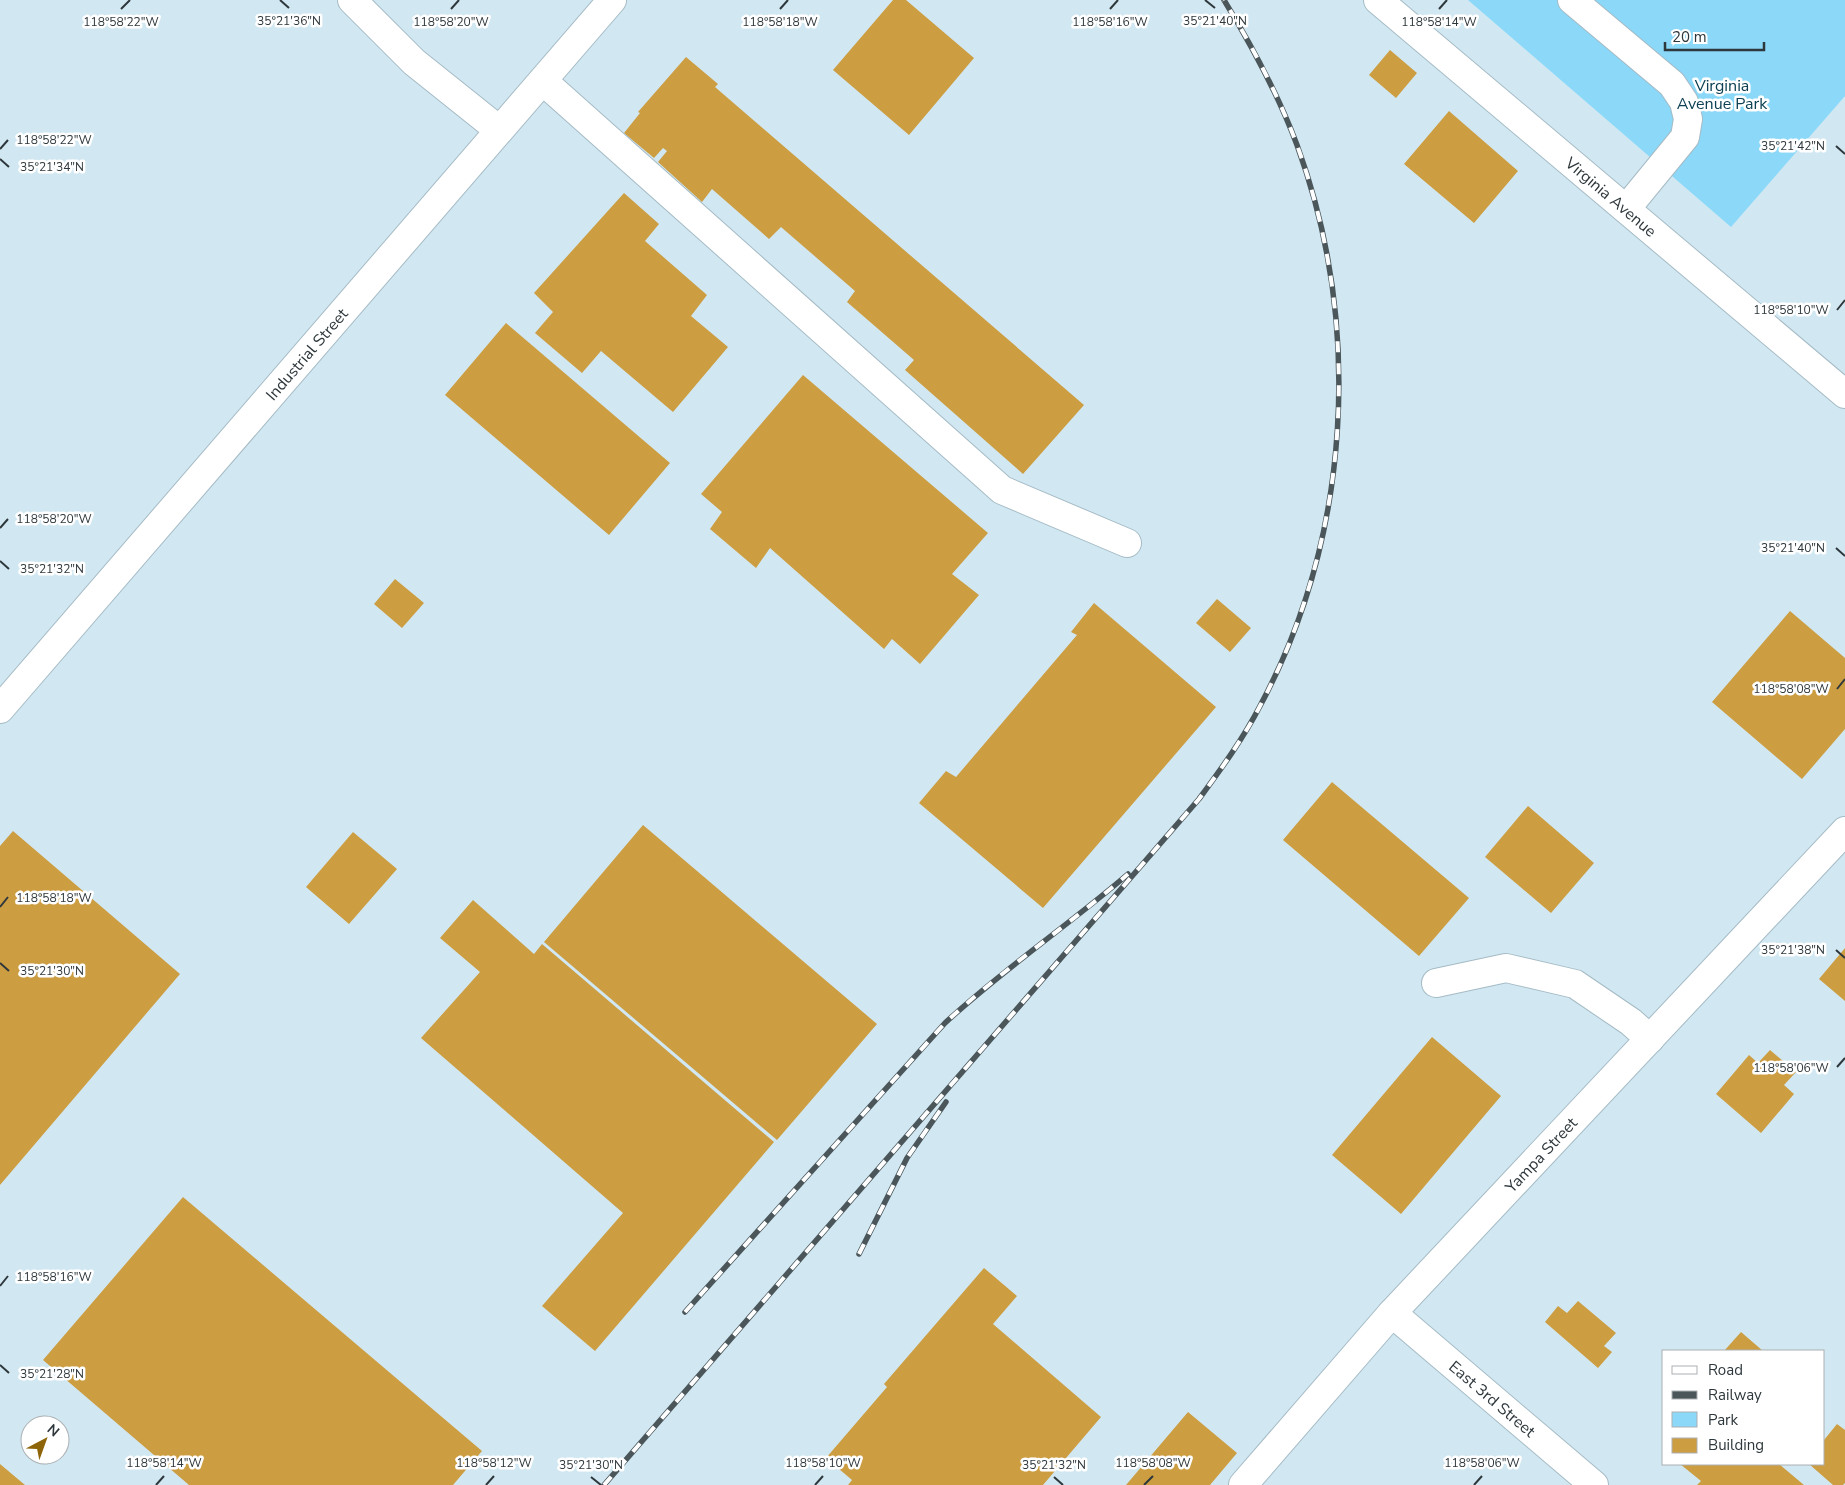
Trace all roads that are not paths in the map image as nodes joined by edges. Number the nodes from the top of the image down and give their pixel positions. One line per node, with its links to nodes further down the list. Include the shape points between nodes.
1 (352, 0): 6 (street, via 414,62)
2 (612, 0): 5 (street, Industrial Street)
3 (1378, 0): 7 (street, Virginia Avenue)
4 (1572, 0): 7 (street, via 1672,84 1684,102 1688,119 1685,137)
5 (543, 81): 6 (street, Industrial Street); 9 (street, via 1002,490)
6 (499, 130): 10 (street, Industrial Street)
7 (1626, 209): 8 (street, Virginia Avenue)
8 (1845, 394)
9 (1127, 543)
10 (0, 708)
11 (1845, 831): 13 (street, Yampa Street)
12 (1436, 983): 13 (street, via 1506,968 1575,984)
13 (1650, 1039): 14 (street, Yampa Street)
14 (1392, 1313): 15 (street, Yampa Street); 16 (street, East 3rd Street)
15 (1243, 1485)
16 (1594, 1485)

